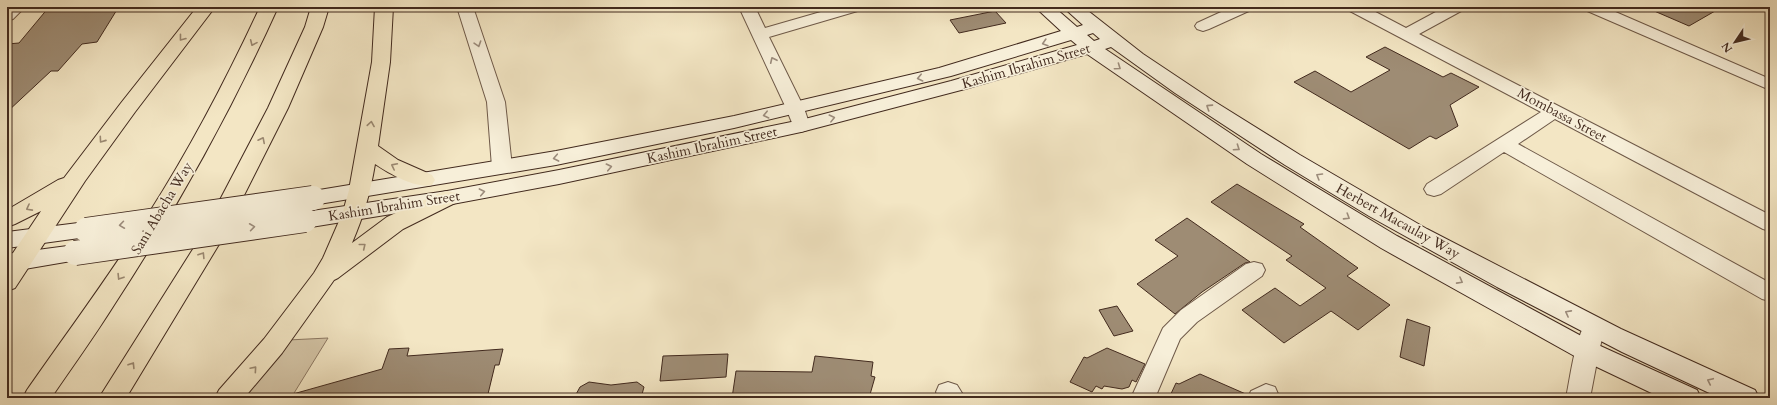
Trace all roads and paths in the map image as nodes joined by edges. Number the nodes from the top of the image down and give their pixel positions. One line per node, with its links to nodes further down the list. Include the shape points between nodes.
1 (17, 7): 15 (street)
2 (206, 7): 27 (highway, one-way to 27)
3 (269, 7): 43 (highway, Sani Abacha Way, one-way to 43, via 248,55 190,163 115,284)
4 (320, 7): 44 (highway, one-way to 4, via 210,241 278,108 314,27)
5 (384, 7): 25 (highway, one-way to 5, via 381,62)
6 (465, 7): 26 (street, one-way to 26, via 496,102)
7 (748, 7): 17 (street)
8 (855, 7): 17 (street)
9 (1044, 7): 18 (main road, Herbert Macaulay Way)
10 (1072, 7): 20 (main road, Herbert Macaulay Way)
11 (1245, 7): 16 (street)
12 (1354, 7): 19 (street, Mombassa Street)
13 (1457, 7): 19 (street)
14 (1591, 7): 21 (street)
15 (7, 16)
16 (1203, 26)
17 (761, 34): 23 (street, one-way to 17)
18 (1074, 34): 20 (main road, Herbert Macaulay Way); 23 (main road, Kashim Ibrahim Street, one-way to 23)
19 (1407, 34): 22 (street, Mombassa Street)
20 (1093, 37): 23 (main road, Kashim Ibrahim Street, one-way to 20, via 958,85); 41 (main road, Herbert Macaulay Way, one-way to 20, via 1404,227 1271,147 1185,92 1113,41); 42 (main road, Herbert Macaulay Way, one-way to 42, via 1167,101 1254,159 1389,242)
21 (1770, 85)
22 (1555, 112): 24 (street); 33 (street, Mombassa Street)
23 (798, 117): 26 (main road, Kashim Ibrahim Street, one-way to 26); 30 (main road, Kashim Ibrahim Street, one-way to 23, via 559,177)
24 (1504, 144): 29 (street); 40 (street)
25 (367, 148): 28 (highway, one-way to 25, via 390,165); 31 (highway)
26 (502, 167): 28 (main road, Kashim Ibrahim Street)
27 (74, 180): 32 (highway, one-way to 32); 34 (highway)
28 (424, 180): 31 (main road, Kashim Ibrahim Street)
29 (1434, 189)
30 (447, 198): 31 (main road, Kashim Ibrahim Street); 38 (highway, one-way to 30, via 376,235)
31 (357, 201): 34 (main road, Kashim Ibrahim Street, one-way to 34, bridge, via 313,198); 36 (main road, Kashim Ibrahim Street, one-way to 31, bridge, via 305,220); 38 (highway, via 334,259)
32 (7, 219)
33 (1770, 224)
34 (34, 236): 35 (main road, Kashim Ibrahim Street); 36 (highway)
35 (7, 240)
36 (13, 263): 39 (highway)
37 (1254, 270): 46 (street, via 1189,316 1171,334)
38 (322, 279): 45 (highway, one-way to 38, via 273,346)
39 (7, 282)
40 (1770, 293)
41 (1594, 327): 42 (street); 49 (main road, Herbert Macaulay Way, one-way to 41)
42 (1587, 351): 47 (street); 48 (main road, Herbert Macaulay Way)
43 (36, 398)
44 (112, 398)
45 (228, 398)
46 (1143, 398)
47 (1578, 398)
48 (1688, 398)
49 (1746, 398)

